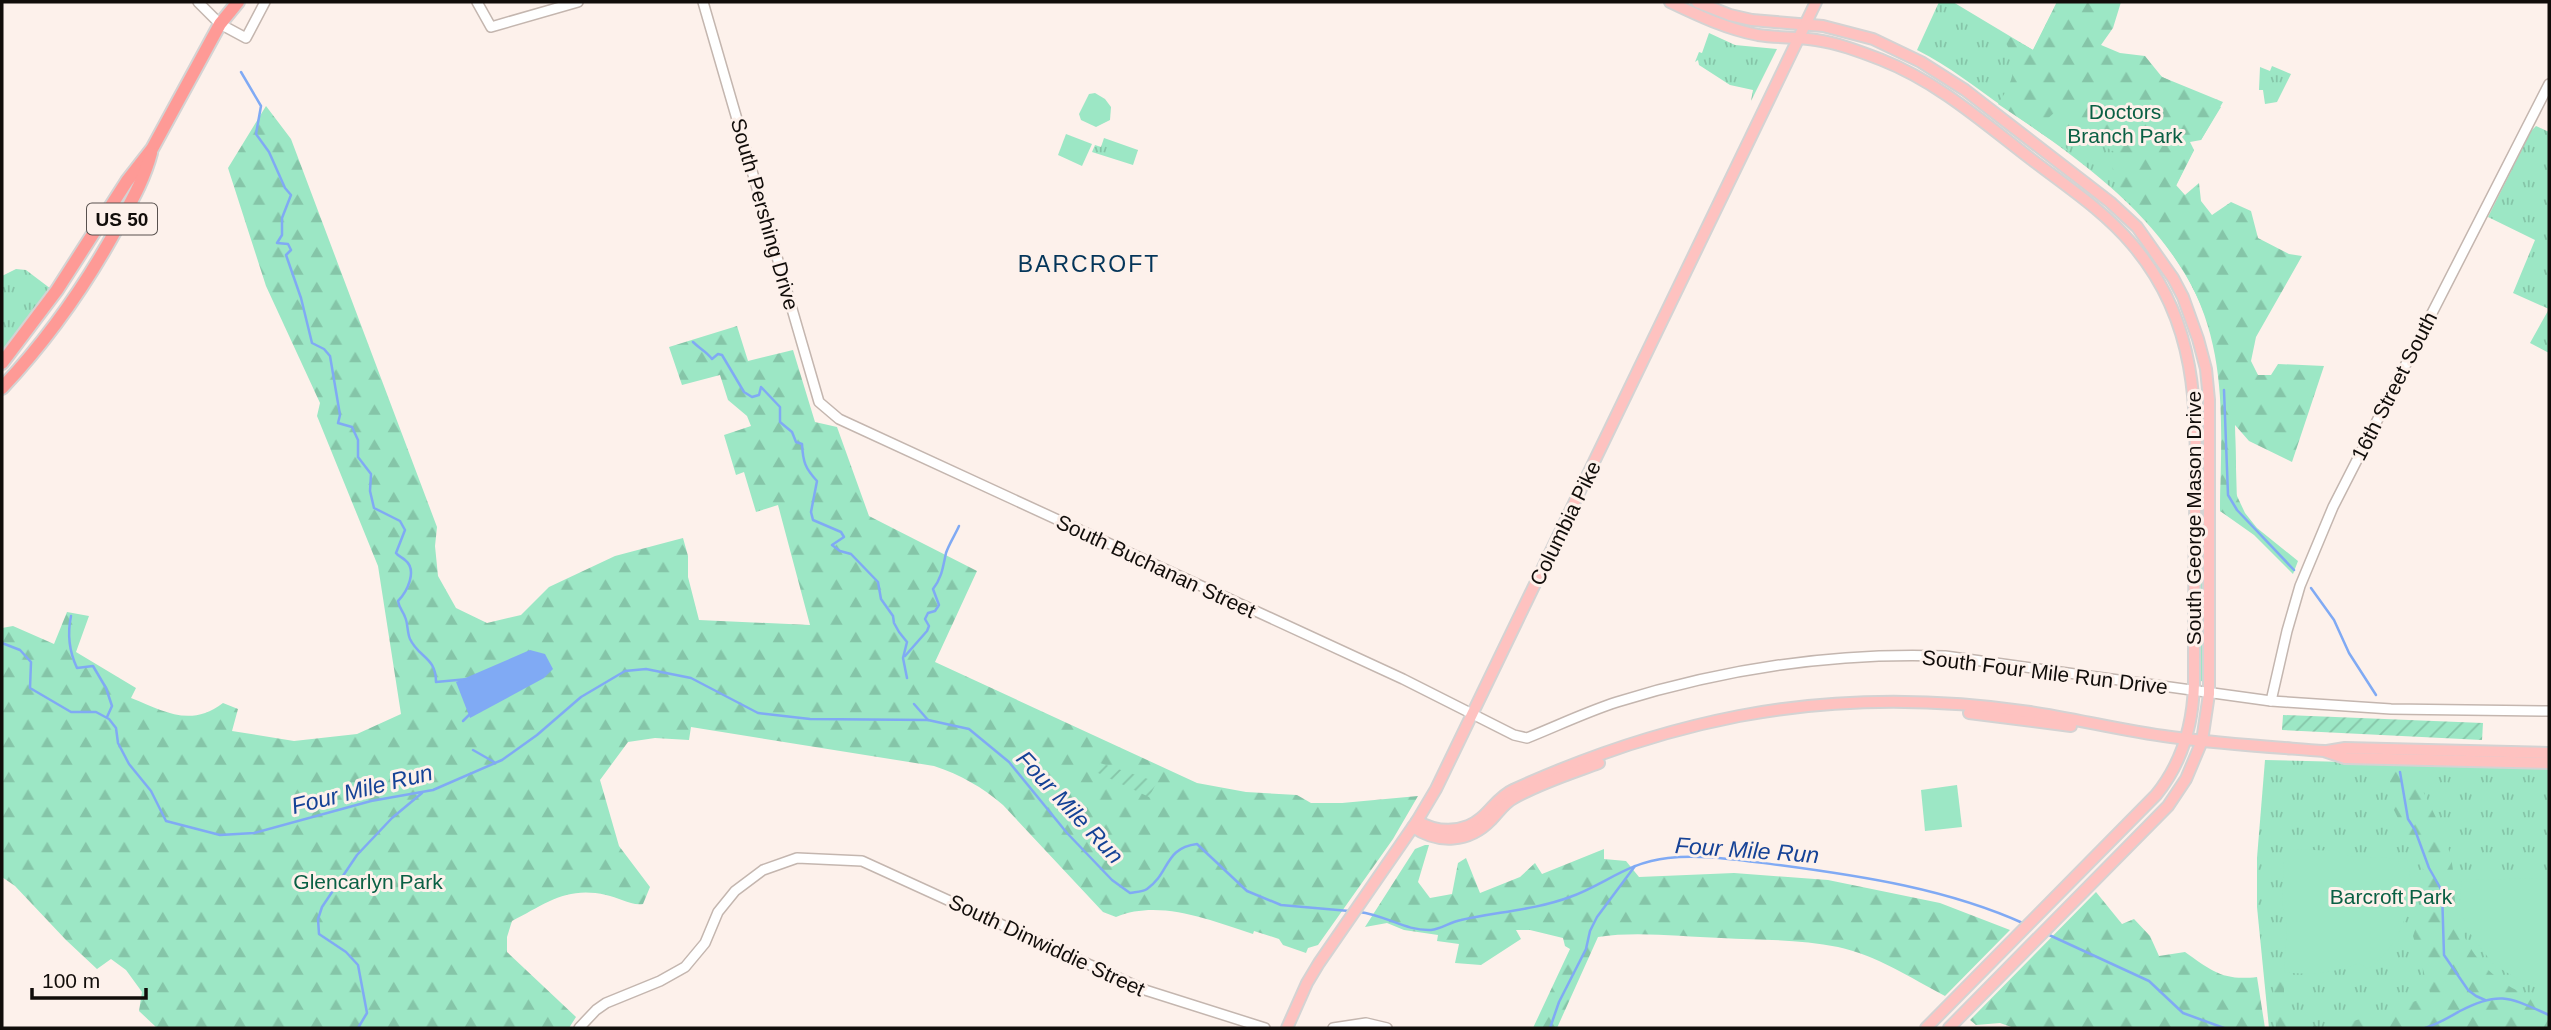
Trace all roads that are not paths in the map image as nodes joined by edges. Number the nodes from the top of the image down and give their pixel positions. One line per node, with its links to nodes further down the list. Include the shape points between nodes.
1 (198, 2): 11 (street)
2 (225, 2): 11 (highway, US 50)
3 (238, 2): 11 (highway, US 50)
4 (265, 2): 11 (street, via 246,38)
5 (477, 2): 6 (street, via 491,27)
6 (578, 2)
7 (703, 2): 18 (street, South Pershing Drive, via 819,402)
8 (1670, 2): 13 (main road, South George Mason Drive, via 1721,26)
9 (1697, 2): 12 (main road, South George Mason Drive, via 1752,20)
10 (1816, 2): 12 (main road, Columbia Pike)
11 (220, 24): 15 (highway, US 50)
12 (1806, 24): 13 (main road, Columbia Pike); 20 (main road, South George Mason Drive, via 1873,39 1946,76 2137,227 2183,297 2201,349 2209,400)
13 (1797, 39): 19 (main road, South George Mason Drive, via 1858,51 1926,82 2092,205 2133,245 2171,304 2192,373); 25 (main road, Columbia Pike)
14 (2549, 84): 23 (street, 16th Street South, via 2327,519 2300,586)
15 (152, 149): 16 (highway, US 50); 17 (highway, US 50, via 138,188 83,286)
16 (2, 363)
17 (2, 388)
18 (839, 419): 25 (street, South Buchanan Street)
19 (2195, 517): 20 (main road); 21 (main road, South George Mason Drive)
20 (2209, 517): 22 (main road, South George Mason Drive)
21 (2194, 692): 22 (street, South Four Mile Run Drive); 25 (street, South Four Mile Run Drive, via 1945,656 1883,655 1793,663 1695,681 1614,704 1527,738); 26 (main road, South George Mason Drive)
22 (2209, 694): 23 (street, South Four Mile Run Drive); 27 (main road, South George Mason Drive)
23 (2271, 701): 24 (street, South Four Mile Run Drive)
24 (2549, 711)
25 (1473, 714): 31 (main road, Columbia Pike)
26 (2186, 739): 27 (main road, South Four Mile Run Drive); 31 (main road, South Four Mile Run Drive, via 2031,712 1950,704 1792,708 1688,727 1583,761 1509,792 1468,826 1445,830); 37 (main road, South George Mason Drive, via 2164,785)
27 (2203, 741): 28 (main road, South Four Mile Run Drive); 38 (main road, South George Mason Drive, via 2168,806)
28 (2324, 751): 29 (main road, South Four Mile Run Drive); 30 (main road, South Four Mile Run Drive, via 2345,758)
29 (2549, 752)
30 (2549, 763)
31 (1415, 824): 34 (main road, Columbia Pike, via 1307,983)
32 (579, 1028): 33 (street, South Dinwiddie Street, via 606,1003 685,967 705,943 731,895 763,870 797,858 862,861 1145,990)
33 (1265, 1028)
34 (1287, 1028)
35 (1333, 1028): 36 (street, via 1366,1023)
36 (1387, 1028)
37 (1926, 1028)
38 (1949, 1028)

